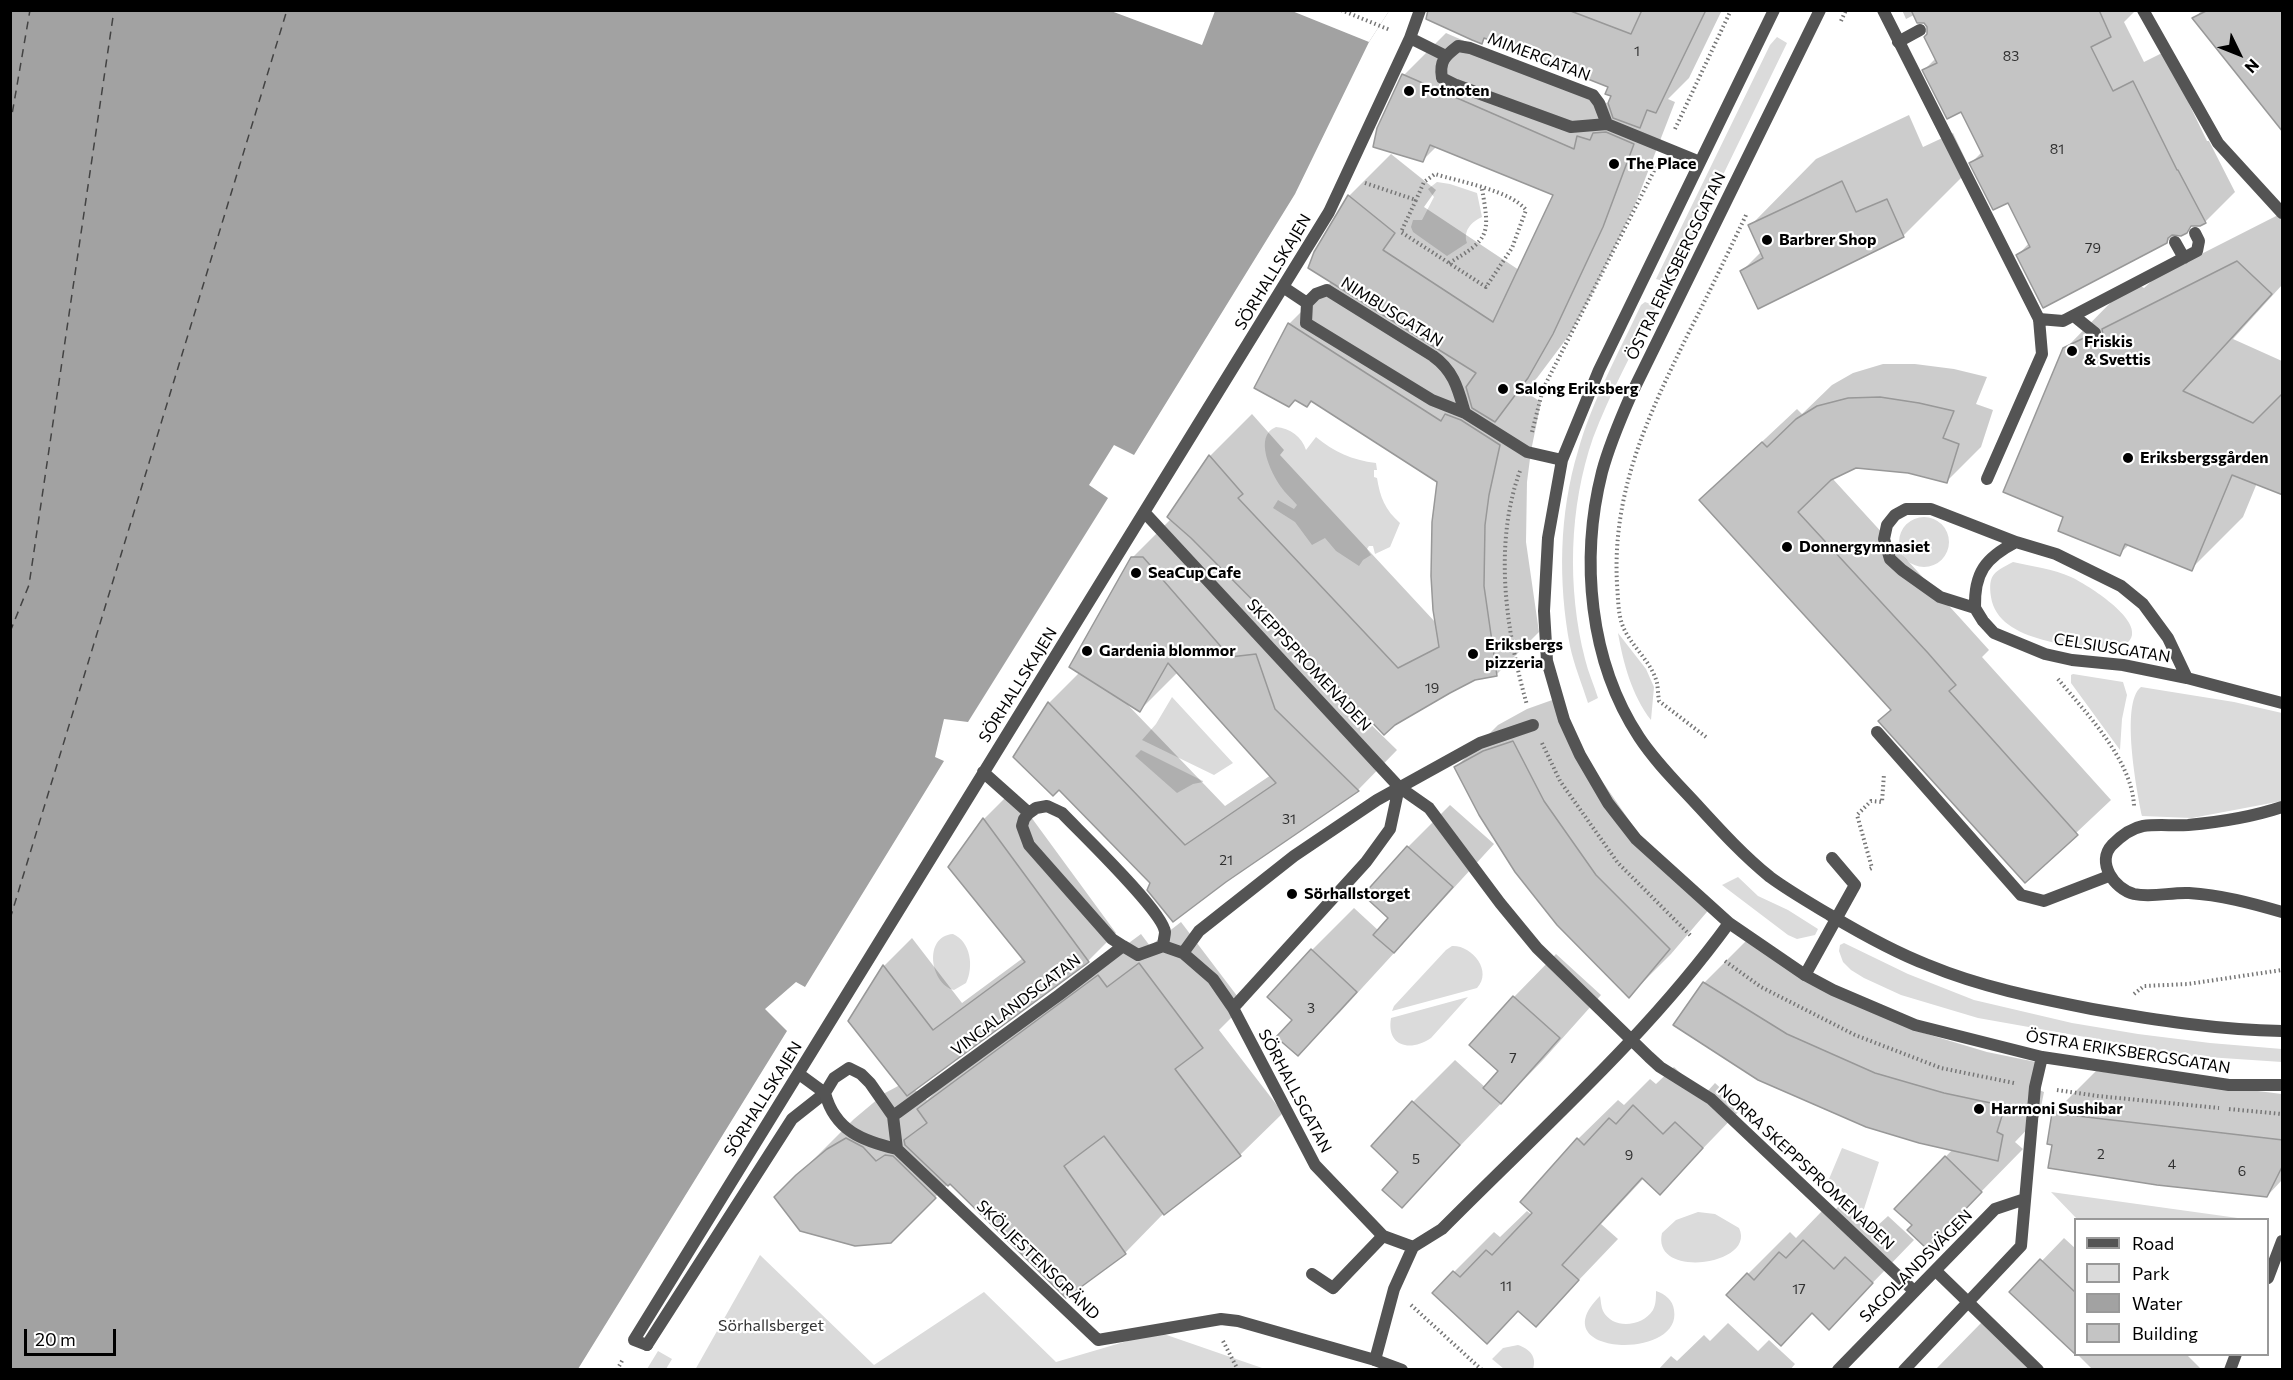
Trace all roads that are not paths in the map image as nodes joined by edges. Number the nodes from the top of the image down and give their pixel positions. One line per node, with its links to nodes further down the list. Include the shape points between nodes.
1 (1420, 10): 7 (street, SÖRHALLSKAJEN)
2 (1774, 10): 11 (street, ÖSTRA ERIKSBERGSGATAN)
3 (1820, 10): 38 (street, ÖSTRA ERIKSBERGSGATAN, via 1620,421 1602,474 1591,559 1594,610 1608,673 1640,739 1734,846 1782,885)
4 (1883, 10): 8 (street)
5 (2143, 10): 12 (street, via 2218,144)
6 (1920, 30): 8 (street)
7 (1410, 38): 9 (street); 16 (street, SÖRHALLSKAJEN, via 1329,212)
8 (1898, 42): 19 (street)
9 (1446, 56): 10 (street, MIMERGATAN, via 1458,46 1470,48 1593,95); 10 (street, via 1440,67 1442,78 1456,86 1571,127)
10 (1606, 124): 11 (street)
11 (1700, 162): 22 (street, ÖSTRA ERIKSBERGSGATAN, via 1599,370)
12 (2283, 213)
13 (2195, 233): 15 (street, via 2199,241 2197,251)
14 (2175, 242): 15 (street)
15 (2184, 258): 18 (street)
16 (1283, 287): 17 (street); 24 (street, SÖRHALLSKAJEN)
17 (1307, 303): 21 (street, via 1306,323 1432,400); 21 (street, NIMBUSGATAN, via 1327,290 1433,356 1446,366)
18 (2074, 315): 19 (street, via 2063,321); 20 (street)
19 (2039, 319): 23 (street, via 2042,354)
20 (2096, 333)
21 (1465, 413): 22 (street, via 1527,452)
22 (1562, 460): 39 (street, ÖSTRA ERIKSBERGSGATAN, via 1548,538 1544,611 1547,661 1563,720 1608,803 1636,839)
23 (1987, 480)
24 (1145, 513): 31 (street, SÖRHALLSKAJEN); 32 (street, SKEPPSPROMENADEN)
25 (2016, 542): 26 (street, via 1982,568 1975,590); 26 (street, CELSIUSGATAN, via 1930,509 1906,509 1887,525 1884,539 1890,559 1940,597); 27 (street, CELSIUSGATAN, via 2056,554 2121,586 2142,604 2168,638)
26 (1976, 608): 27 (street, CELSIUSGATAN, via 1994,633 2045,654)
27 (2187, 678): 28 (street, CELSIUSGATAN)
28 (2283, 703)
29 (1533, 725): 32 (street, via 1480,743)
30 (1877, 732): 36 (street, via 2021,895 2044,901)
31 (983, 772): 34 (street); 48 (street, SÖRHALLSKAJEN)
32 (1399, 787): 42 (street, via 1294,856 1199,931); 44 (street, via 1390,829 1366,862); 46 (street, NORRA SKEPPSPROMENADEN, via 1429,807 1537,948)
33 (2283, 807): 36 (street, via 2256,816 2132,829 2110,846)
34 (1029, 813): 40 (street, via 1022,826 1029,845 1112,939); 41 (street, via 1047,806 1062,813 1156,915 1165,931)
35 (1832, 858): 38 (street, via 1855,885)
36 (2109, 876): 37 (street, via 2134,894 2187,892)
37 (2283, 912)
38 (1835, 918): 43 (street); 45 (street, ÖSTRA ERIKSBERGSGATAN, via 1902,955 2005,991 2124,1015)
39 (1730, 923): 43 (street, ÖSTRA ERIKSBERGSGATAN); 46 (street)
40 (1123, 946): 41 (street, via 1138,955); 51 (street, VINGALANDSGATAN)
41 (1163, 946): 42 (street, SÖRHALLSGATAN)
42 (1183, 953): 44 (street, SÖRHALLSGATAN, via 1213,980)
43 (1805, 975): 47 (street, ÖSTRA ERIKSBERGSGATAN, via 1915,1025)
44 (1233, 1008): 54 (street, SÖRHALLSGATAN, via 1315,1165)
45 (2283, 1031)
46 (1632, 1040): 56 (street, via 1442,1229); 60 (street, NORRA SKEPPSPROMENADEN, via 1660,1067 1711,1099)
47 (2042, 1058): 49 (street, ÖSTRA ERIKSBERGSGATAN, via 2229,1085); 53 (street, via 2035,1087)
48 (799, 1074): 50 (street); 50 (street, SÖRHALLSKAJEN, via 634,1340 647,1345 792,1119)
49 (2283, 1085)
50 (825, 1093): 51 (street, via 834,1078 849,1068 870,1083); 52 (street, via 835,1116 854,1133 867,1142)
51 (893, 1116): 52 (street)
52 (897, 1149): 62 (street, SKÖLJESTENSGRÄND, via 1098,1340 1221,1319)
53 (2025, 1199): 57 (street, SAGOLANDSVÄGEN, via 1995,1209); 61 (street, via 2021,1246)
54 (1383, 1236): 56 (street, SÖRHALLSGATAN); 58 (street, via 1333,1288)
55 (2283, 1241): 59 (street)
56 (1413, 1247): 62 (street, via 1394,1289)
57 (1936, 1271): 60 (street, SAGOLANDSVÄGEN); 61 (street)
58 (1312, 1274)
59 (2269, 1276)
60 (1914, 1291): 64 (street, SAGOLANDSVÄGEN)
61 (1968, 1303): 65 (street); 66 (street)
62 (1377, 1365): 63 (street)
63 (1402, 1370)
64 (1838, 1370)
65 (1904, 1370)
66 (2038, 1370)

